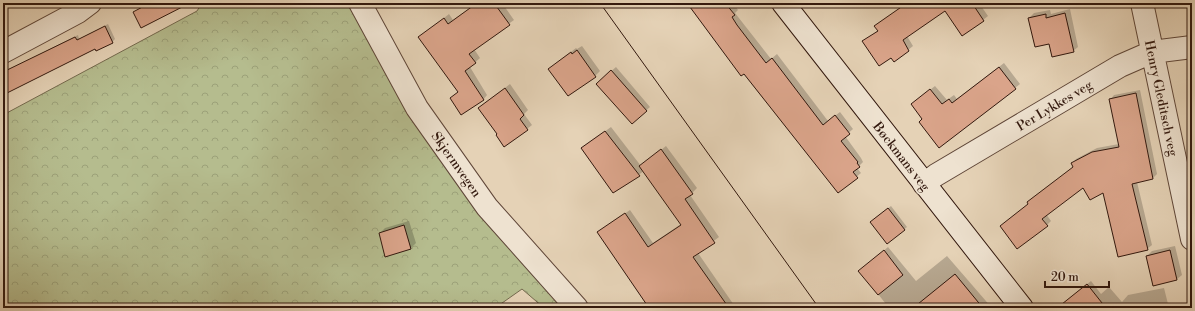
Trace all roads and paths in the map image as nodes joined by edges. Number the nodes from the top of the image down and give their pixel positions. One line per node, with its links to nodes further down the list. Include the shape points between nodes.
1 (90, 3): 6 (street)
2 (360, 3): 10 (street, Skjermvegen, via 417,108 487,207)
3 (783, 3): 8 (street, Bøckmans veg)
4 (1142, 3): 7 (street, Henry Gleditsch veg)
5 (1192, 47): 7 (street, Per Lykkes veg)
6 (3, 52)
7 (1152, 52): 8 (street, Per Lykkes veg, via 1120,66); 9 (street, Henry Gleditsch veg)
8 (924, 184): 11 (street, Bøckmans veg)
9 (1192, 239)
10 (577, 308)
11 (1022, 308)

